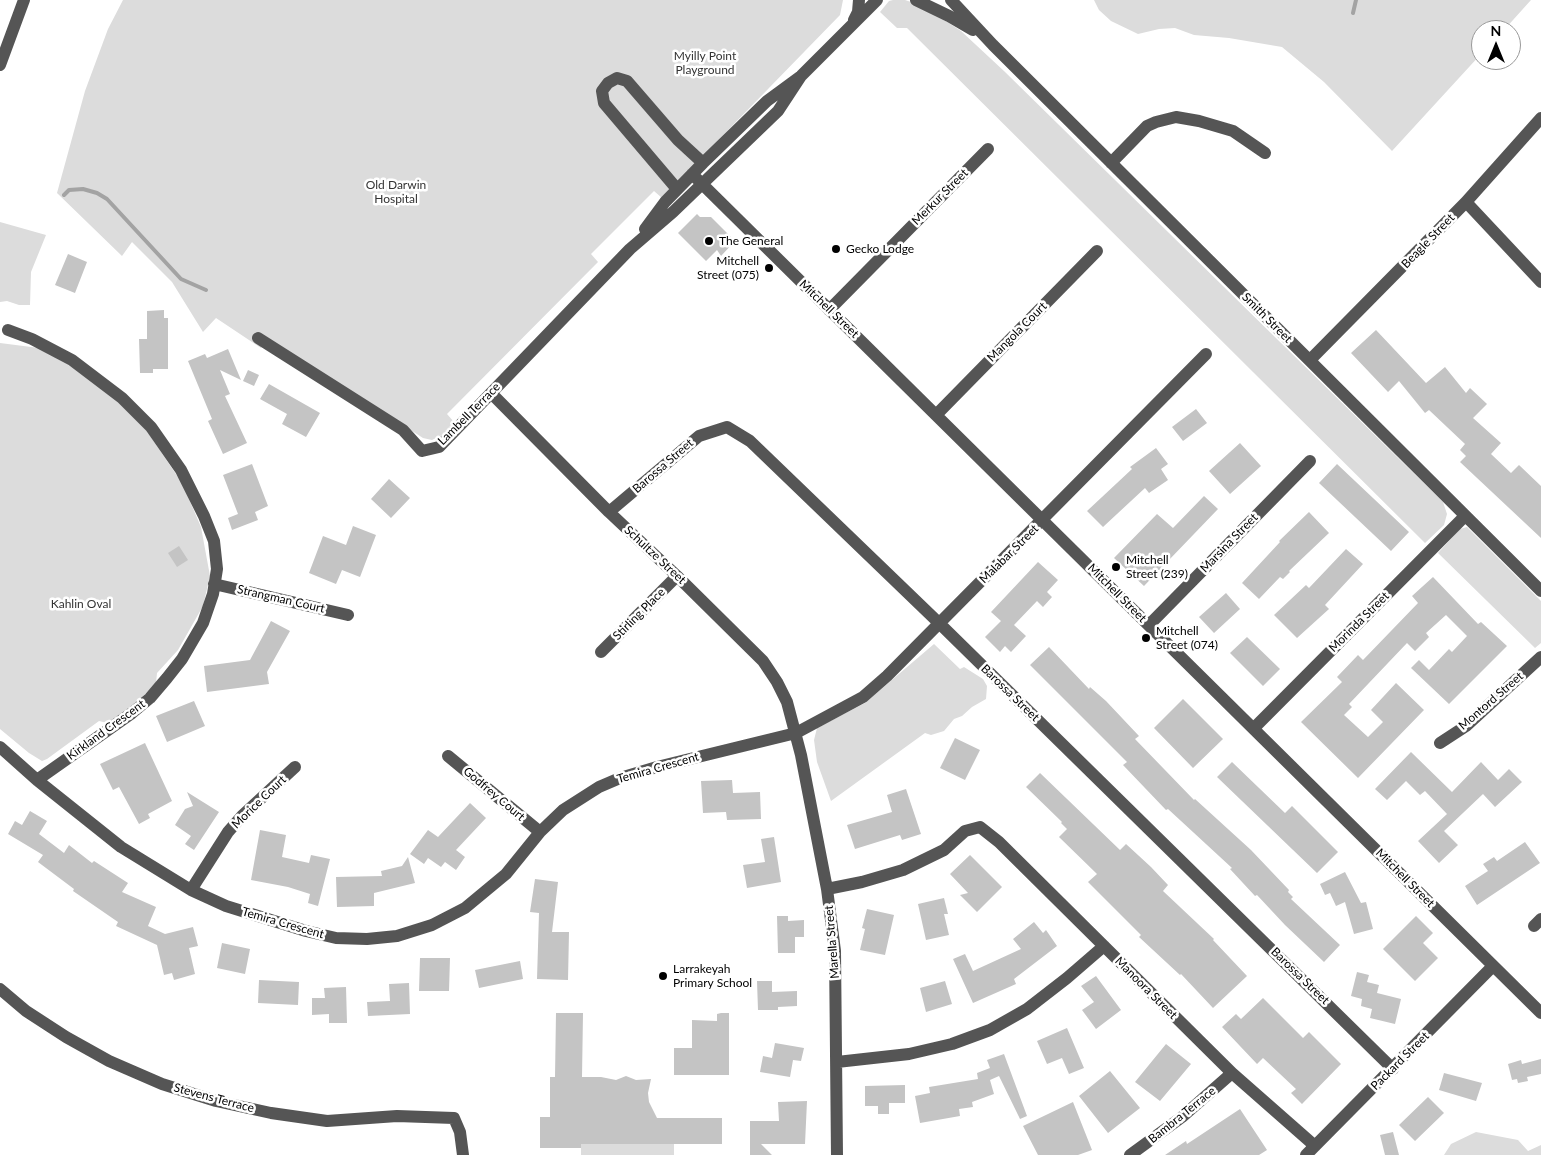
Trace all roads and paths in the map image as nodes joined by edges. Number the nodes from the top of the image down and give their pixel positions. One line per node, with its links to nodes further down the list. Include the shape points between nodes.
1 (24, 0): 8 (street)
2 (859, 0): 6 (street, Lambell Terrace, via 858,12)
3 (877, 0): 6 (street, Lambell Terrace)
4 (916, 0): 7 (street, Smith Street, via 966,26)
5 (951, 0): 7 (street, Smith Street)
6 (848, 28): 9 (street, Lambell Terrace)
7 (993, 45): 14 (street, Smith Street)
8 (0, 65)
9 (801, 76): 13 (street, Lambell Terrace, via 767,101); 16 (street, Lambell Terrace, via 778,111)
10 (1541, 118): 18 (street, Beagle Street)
11 (988, 149): 22 (street, Merkur Street)
12 (1265, 152): 14 (street, via 1232,131 1176,118 1147,126)
13 (703, 163): 15 (street, Lambell Terrace); 17 (street, via 678,140 627,81 617,78 608,83 602,91 604,103)
14 (1111, 163): 26 (street, Smith Street)
15 (692, 174): 16 (street, Mitchell Street); 17 (street, Lambell Terrace)
16 (702, 184): 19 (street, Lambell Terrace); 22 (street, Mitchell Street)
17 (678, 189): 19 (street, Lambell Terrace)
18 (1466, 202): 21 (street); 26 (street, Beagle Street)
19 (630, 249): 27 (street, Lambell Terrace)
20 (1097, 251): 28 (street, Mangola Court)
21 (1541, 282)
22 (829, 310): 28 (street, Mitchell Street)
23 (8, 330): 34 (street, Kirkland Crescent, via 72,360 122,398 151,427 181,470 204,516 214,541 217,568)
24 (258, 338): 27 (street, Lambell Terrace, via 403,430 422,450 439,446)
25 (1206, 354): 32 (street, Malabar Street)
26 (1310, 360): 31 (street, Smith Street)
27 (491, 393): 30 (street, Schultze Street)
28 (937, 414): 32 (street, Mitchell Street)
29 (1310, 461): 38 (street, Marsina Street)
30 (609, 512): 33 (street, Schultze Street); 37 (street, Barossa Street, via 699,436 727,427 750,441)
31 (1465, 516): 35 (street, Smith Street); 41 (street, Morinda Street)
32 (1043, 520): 37 (street, Malabar Street); 38 (street, Mitchell Street)
33 (678, 576): 39 (street, Stirling Place); 42 (street, Schultze Street, via 763,661 787,702)
34 (214, 584): 36 (street, Strangman Court); 47 (street, Kirkland Crescent, via 210,605 198,633 182,660 150,698)
35 (1541, 591)
36 (348, 614)
37 (940, 624): 42 (street, Malabar Street, via 863,697); 56 (street, Barossa Street)
38 (1149, 625): 41 (street, Mitchell Street)
39 (601, 652)
40 (1541, 657): 43 (street, Montord Street, via 1466,726)
41 (1254, 728): 52 (street, Mitchell Street)
42 (796, 732): 48 (street, Temira Crescent, via 620,778 581,797); 49 (street, Marella Street)
43 (1440, 743)
44 (0, 747): 47 (street, Temira Crescent)
45 (448, 756): 48 (street, Godfrey Court)
46 (296, 767): 50 (street, Morice Court, via 228,832)
47 (37, 780): 50 (street, Temira Crescent, via 121,847)
48 (540, 832): 50 (street, Temira Crescent, via 506,874 465,908 432,925 397,936 367,939 322,935 226,906)
49 (827, 889): 51 (street, Manoora Street, via 902,870 944,850 965,831 980,827); 55 (street, Marella Street, via 835,951)
50 (191, 890)
51 (1104, 946): 55 (street, via 1027,1009 990,1030 952,1044 909,1054); 57 (street, Manoora Street)
52 (1493, 966): 54 (street, Mitchell Street); 56 (street, Packard Street)
53 (0, 989): 59 (street, Stevens Terrace, via 66,1037 109,1061 162,1084 216,1101 327,1121 397,1116 454,1118 460,1132)
54 (1541, 1013)
55 (837, 1062): 60 (street, Marella Street)
56 (1393, 1069): 58 (street, Packard Street)
57 (1232, 1073): 58 (street, Manoora Street); 61 (street, Bambra Terrace, via 1182,1117)
58 (1310, 1150)
59 (463, 1155)
60 (837, 1155)
61 (1130, 1155)

